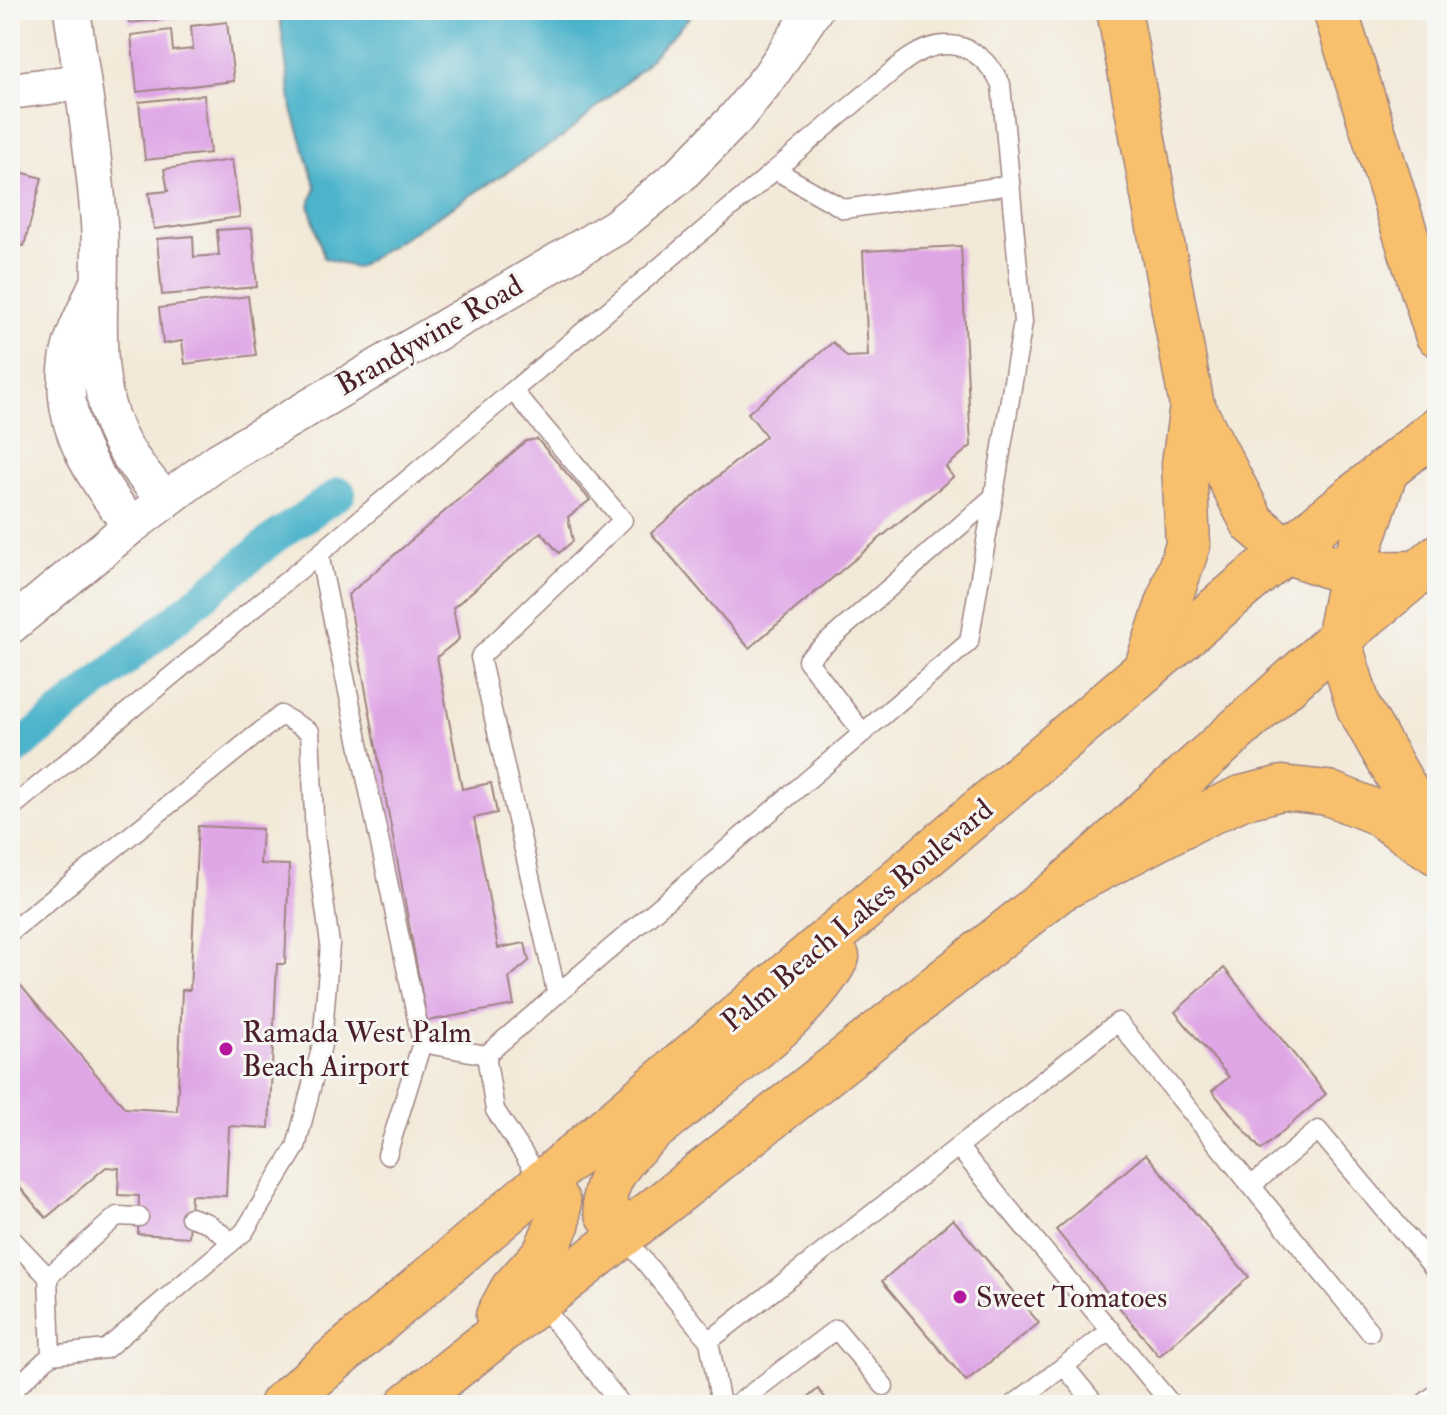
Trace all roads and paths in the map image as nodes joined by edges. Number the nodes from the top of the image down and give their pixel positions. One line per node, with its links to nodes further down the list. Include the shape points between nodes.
1 (72, 10): 5 (street)
2 (814, 10): 16 (street, Brandywine Road, via 735,119 679,176 616,227 265,432)
3 (1119, 10): 12 (main road)
4 (1335, 10): 10 (main road)
5 (82, 82): 6 (street); 9 (street)
6 (10, 91)
7 (775, 170): 8 (lane, via 844,209); 8 (lane, via 917,51 956,46 976,53 1001,84); 11 (lane)
8 (1011, 185): 15 (lane, via 1023,322)
9 (100, 278): 16 (street, via 98,316 109,412 141,472); 17 (street, via 71,350 67,391 82,456)
10 (1436, 332)
11 (513, 391): 19 (lane); 32 (lane, via 623,520 480,657)
12 (1192, 406): 18 (main road, via 1253,523); 24 (main road, via 1184,464 1188,545)
13 (1437, 429): 14 (main road, Palm Beach Lakes Boulevard)
14 (1386, 470): 18 (main road, Palm Beach Lakes Boulevard); 21 (main road)
15 (993, 497): 25 (lane, via 969,642); 25 (lane, via 807,660)
16 (165, 500): 17 (street, Brandywine Road)
17 (131, 526): 22 (street, Brandywine Road)
18 (1286, 551): 21 (main road); 24 (main road, Palm Beach Lakes Boulevard)
19 (319, 554): 26 (lane); 33 (lane)
20 (1427, 565): 21 (main road); 23 (main road)
21 (1351, 574): 23 (main road)
22 (10, 626)
23 (1338, 639): 27 (main road, via 1359,708); 29 (main road)
24 (1146, 669): 30 (main road, Palm Beach Lakes Boulevard)
25 (863, 733): 32 (lane)
26 (10, 809)
27 (1437, 845)
28 (1437, 853): 29 (main road, via 1376,812 1328,793 1282,788 1241,798)
29 (1059, 890): 41 (main road)
30 (859, 913): 37 (main road, Palm Beach Lakes Boulevard); 41 (main road, via 830,971 774,1032 625,1157 605,1193 606,1211)
31 (10, 932): 43 (lane, via 281,715 310,732 315,836 330,944 322,1045 296,1147 244,1232)
32 (557, 995): 34 (lane)
33 (422, 1043): 34 (lane); 36 (lane)
34 (486, 1055): 37 (lane, via 495,1110)
35 (958, 1147): 38 (lane, via 1118,1022); 47 (lane); 49 (lane)
36 (387, 1155)
37 (543, 1182): 50 (main road, via 558,1203 558,1222 545,1253 512,1290); 56 (main road, Palm Beach Lakes Boulevard)
38 (1251, 1186): 44 (lane, via 1318,1130); 48 (lane)
39 (139, 1217): 45 (lane, via 117,1216)
40 (190, 1217): 43 (lane, via 208,1223)
41 (622, 1235): 46 (main road); 49 (lane)
42 (10, 1237): 45 (lane)
43 (232, 1242): 51 (lane, via 106,1349)
44 (1437, 1272)
45 (48, 1277): 51 (lane)
46 (539, 1302): 50 (main road); 58 (lane)
47 (1111, 1330): 52 (lane); 63 (lane)
48 (1370, 1332)
49 (709, 1341): 59 (lane)
50 (479, 1349): 57 (main road)
51 (51, 1355): 54 (lane)
52 (1064, 1366): 61 (lane); 62 (lane)
53 (884, 1386): 60 (lane, via 836,1329)
54 (10, 1393)
55 (1437, 1393): 64 (lane)
56 (281, 1405)
57 (408, 1405)
58 (622, 1405)
59 (721, 1405)
60 (736, 1405)
61 (1013, 1405)
62 (1096, 1405)
63 (1172, 1405)
64 (1422, 1405)

